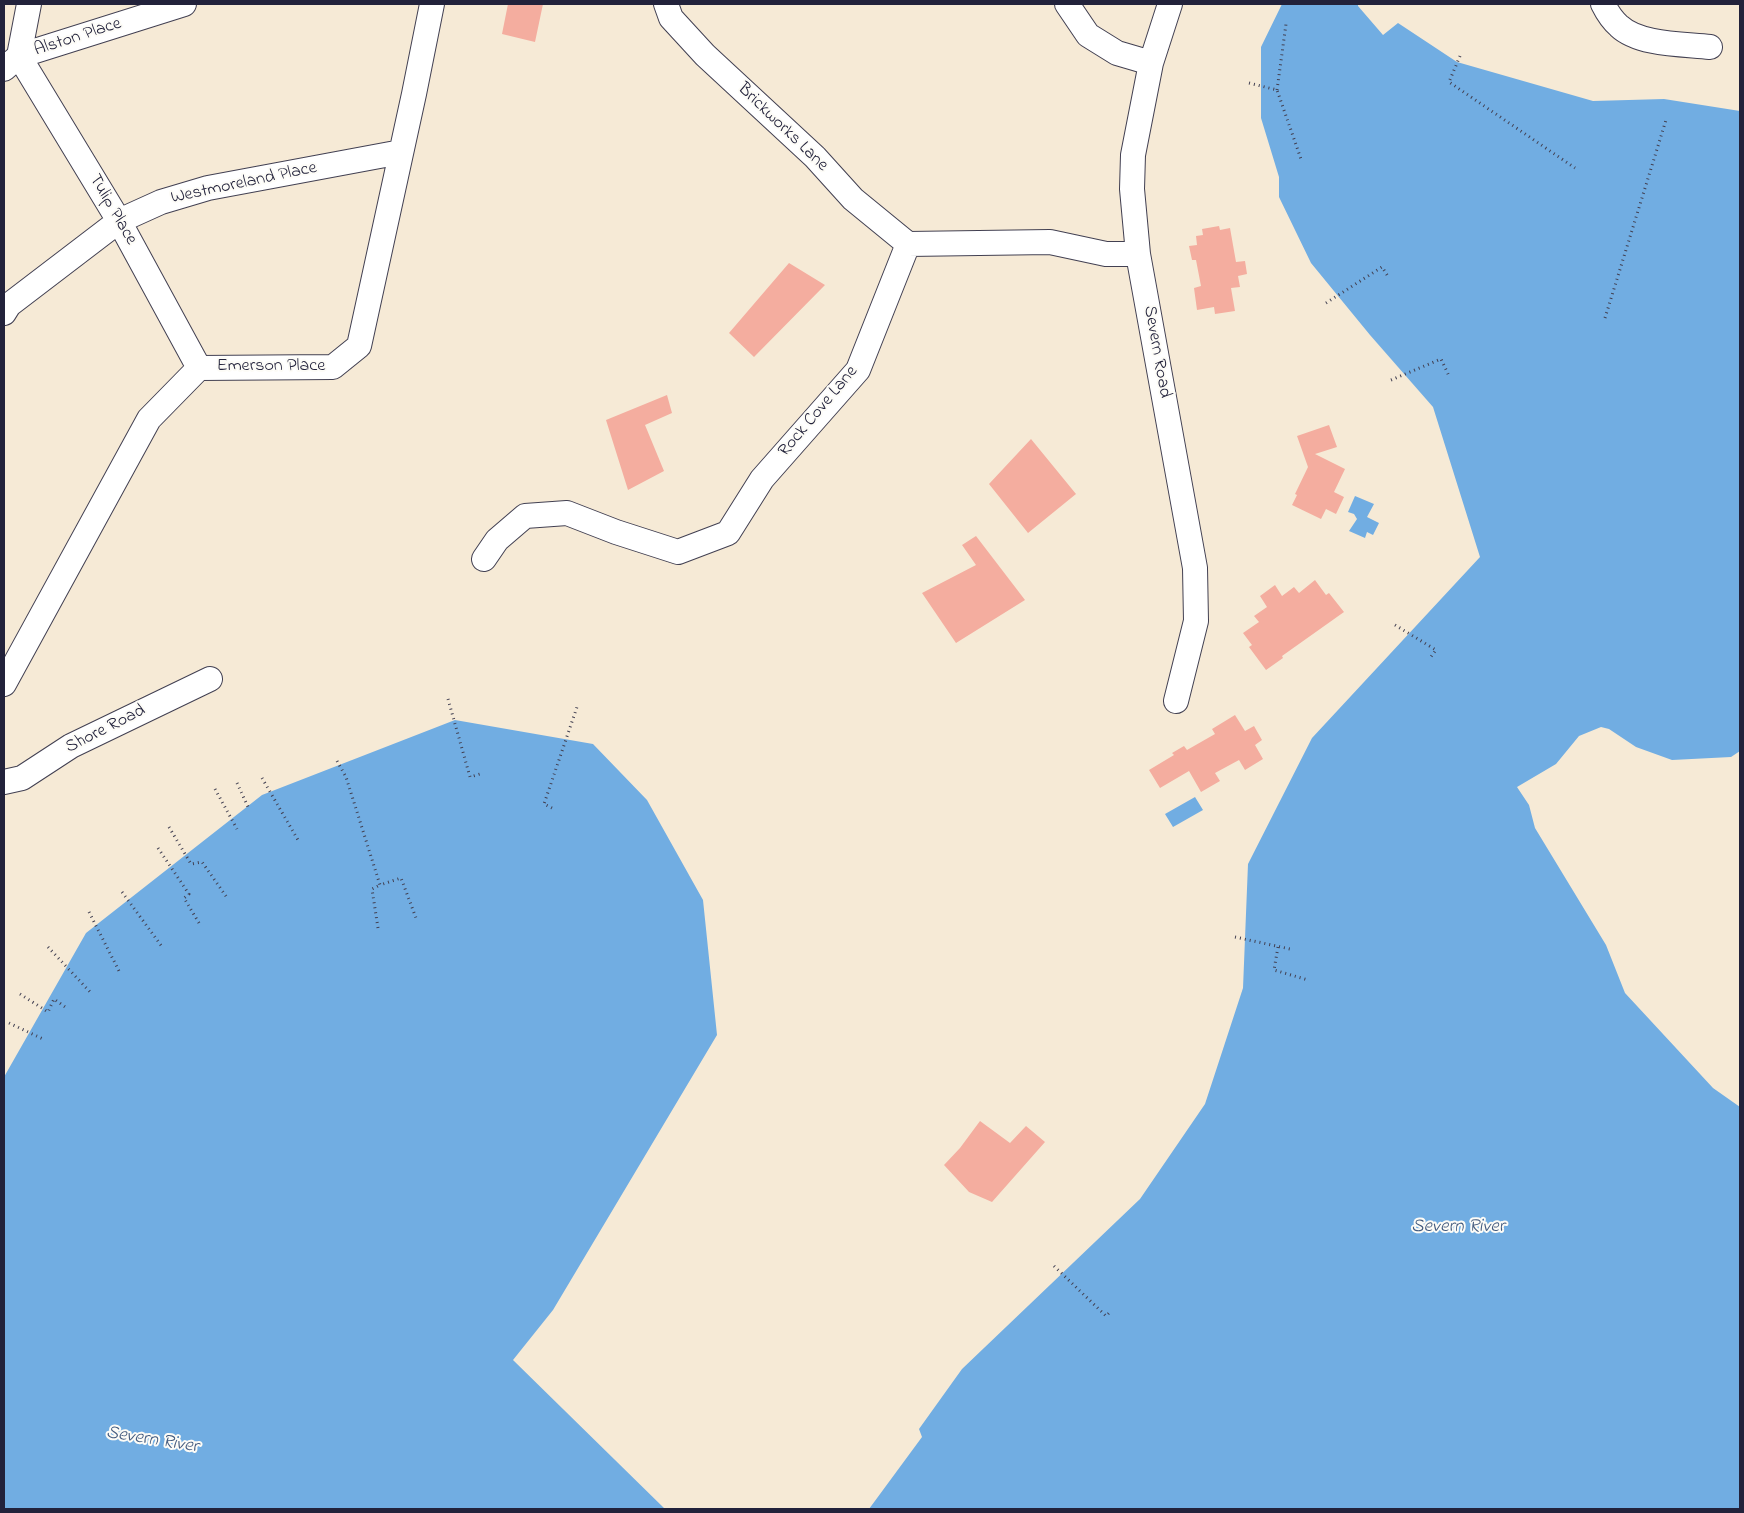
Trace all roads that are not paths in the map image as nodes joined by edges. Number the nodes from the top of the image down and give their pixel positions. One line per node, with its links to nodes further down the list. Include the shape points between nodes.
1 (30, 4): 9 (street)
2 (184, 4): 9 (street, Alston Place)
3 (432, 4): 11 (street, Emerson Place)
4 (666, 4): 13 (street, Brickworks Lane, via 672,18 705,55 815,157 853,199)
5 (1067, 4): 10 (street, via 1088,35 1117,53)
6 (1170, 4): 10 (street, Severn Road)
7 (1603, 4): 8 (street, via 1620,28 1640,39)
8 (1710, 47)
9 (12, 63): 12 (street, Tulip Place)
10 (1151, 63): 14 (street, Severn Road, via 1133,155 1132,189)
11 (401, 152): 12 (street, Westmoreland Place, via 208,188 162,202); 16 (street, Emerson Place, via 359,346 333,367)
12 (119, 221): 15 (street, Westmoreland Place, via 9,305); 16 (street, Tulip Place)
13 (908, 244): 14 (street, via 1050,242 1106,254); 17 (street, Rock Cove Lane, via 858,370 762,479 728,532 678,552 567,513 525,516 497,540)
14 (1138, 254): 20 (street, Severn Road, via 1195,568 1196,621)
15 (4, 313)
16 (199, 368): 19 (street, Emerson Place, via 149,420)
17 (484, 559)
18 (210, 679): 21 (street, Shore Road, via 71,746 22,778)
19 (4, 684)
20 (1176, 701)
21 (4, 782)

